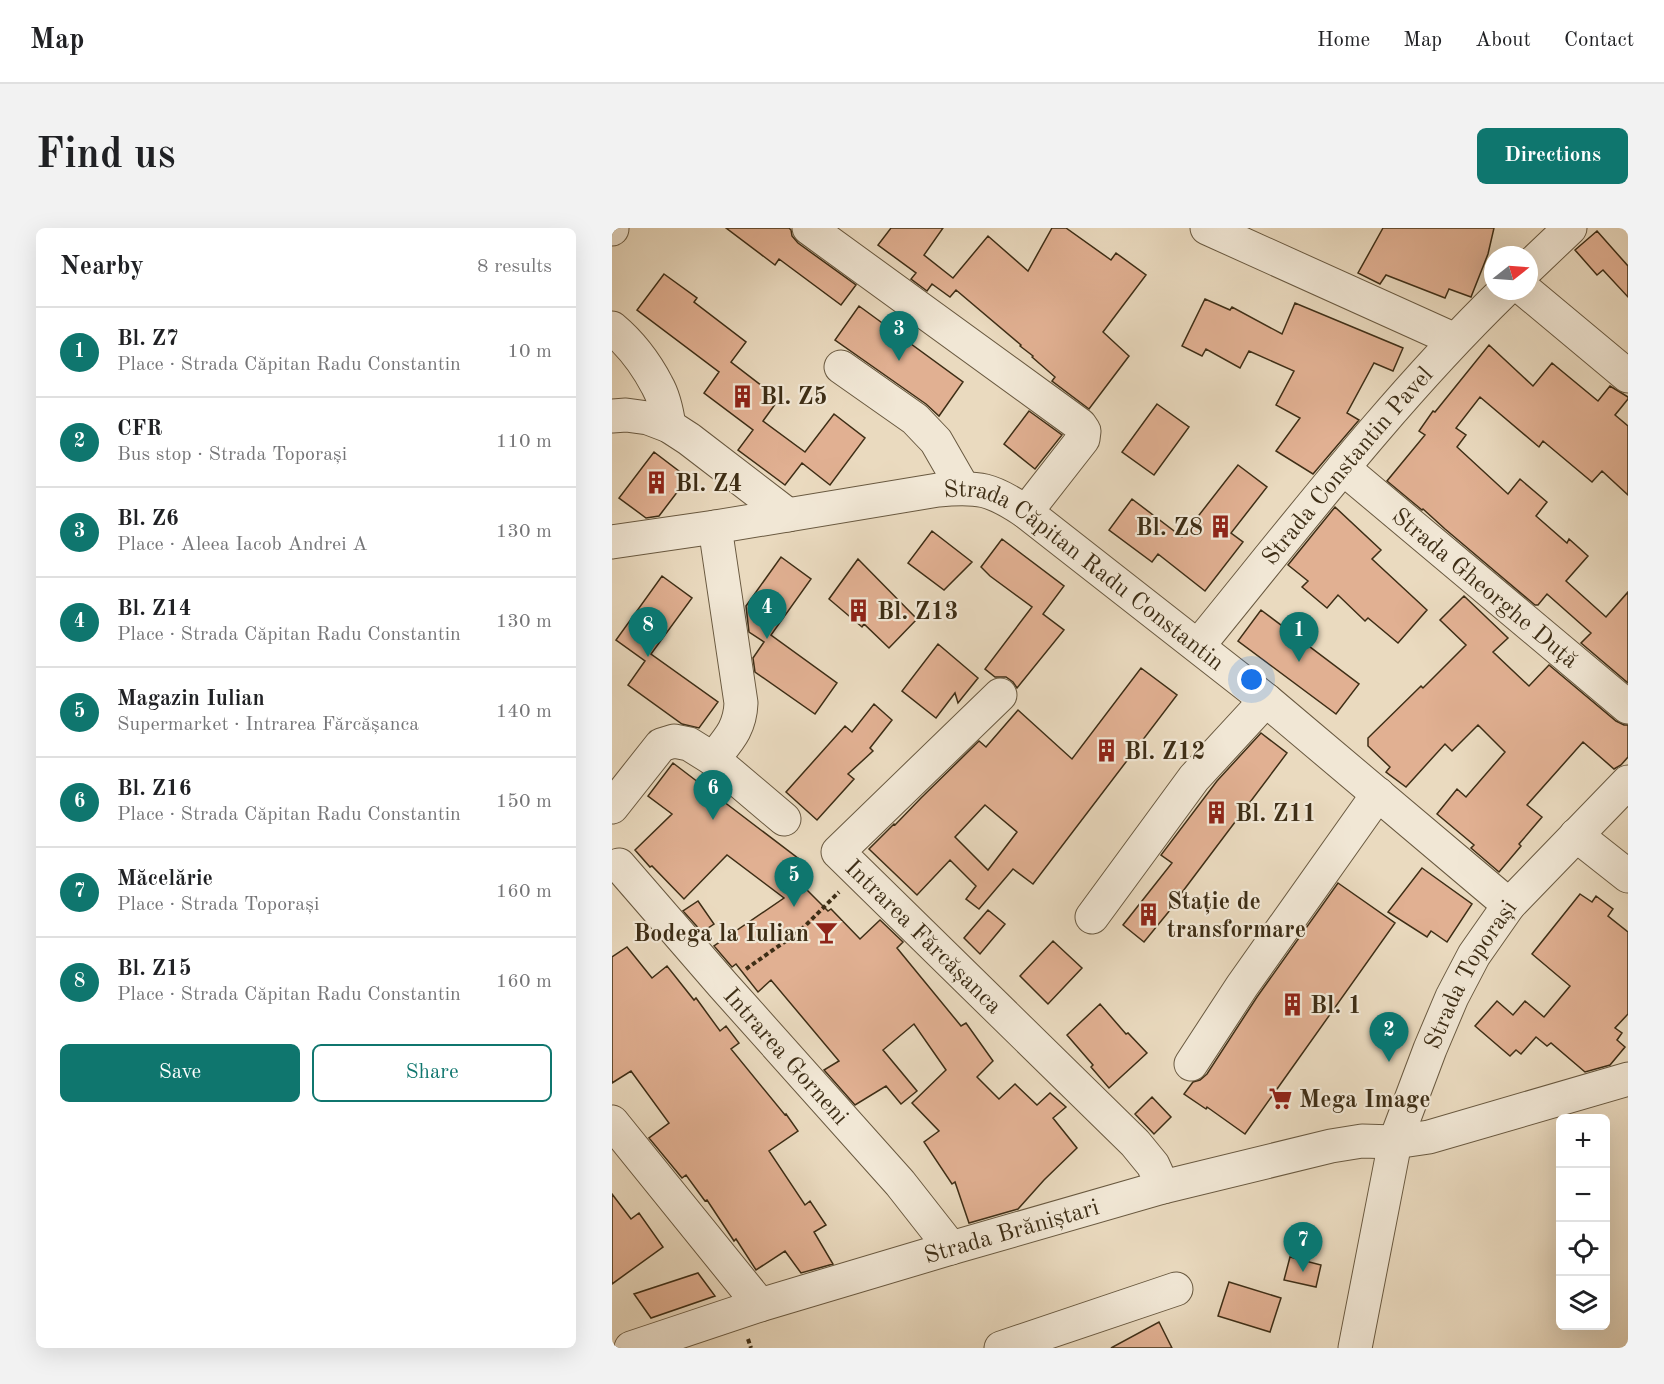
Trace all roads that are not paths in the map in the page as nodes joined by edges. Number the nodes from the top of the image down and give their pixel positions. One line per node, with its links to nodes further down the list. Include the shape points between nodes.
1 (809, 228): 15 (street, via 1080,425 1083,439)
2 (1207, 228): 8 (street)
3 (1570, 228): 4 (street)
4 (1538, 258)
5 (1495, 300): 8 (street, Strada Constantin Pavel)
6 (1537, 300): 10 (street)
7 (612, 328): 12 (street, via 658,386)
8 (1455, 340): 13 (street, Strada Constantin Pavel)
9 (841, 367): 14 (street, via 915,420 936,441)
10 (1628, 376)
11 (612, 416): 12 (street, via 648,418)
12 (669, 426): 16 (street)
13 (1343, 468): 19 (street, Strada Constantin Pavel); 22 (street, Strada Gheorghe Duță)
14 (963, 488): 15 (street, Strada Căpitan Radu Constantin, via 995,494); 16 (street, Strada Căpitan Radu Constantin)
15 (1026, 512): 19 (street, Strada Căpitan Radu Constantin)
16 (788, 515): 17 (street, Strada Căpitan Radu Constantin)
17 (716, 527): 18 (street, Strada Căpitan Radu Constantin); 23 (street, via 741,715 735,731)
18 (612, 542)
19 (1198, 646): 21 (street, Strada Căpitan Radu Constantin)
20 (1000, 695): 37 (street, Intrarea Fărcășanca, via 838,852 1135,1143 1153,1165)
21 (1266, 700): 25 (street, Strada Căpitan Radu Constantin); 32 (street, via 1194,778)
22 (1628, 707)
23 (713, 759): 26 (street, via 689,744 674,741 661,745); 27 (street)
24 (1628, 782): 28 (street, Strada Toporași)
25 (1378, 795): 31 (street, Strada Căpitan Radu Constantin); 33 (street)
26 (612, 807)
27 (784, 819)
28 (1576, 835): 30 (street); 31 (street, Strada Toporași)
29 (619, 865): 38 (street, Intrarea Gorneni, via 900,1183)
30 (1628, 876)
31 (1509, 905): 36 (street, Strada Toporași, via 1474,955 1452,997)
32 (1092, 917)
33 (1191, 1064)
34 (1628, 1079): 36 (street, Strada Brăniștari, via 1429,1137)
35 (612, 1122): 40 (street)
36 (1395, 1142): 37 (street, Strada Brăniștari, via 1362,1141 1331,1146); 43 (street, Strada Toporași)
37 (1163, 1187): 38 (street, Strada Brăniștari)
38 (951, 1248): 40 (street, Strada Brăniștari)
39 (1176, 1289): 42 (street)
40 (760, 1305): 41 (street, Strada Brăniștari)
41 (632, 1348)
42 (1001, 1348)
43 (1355, 1348)

